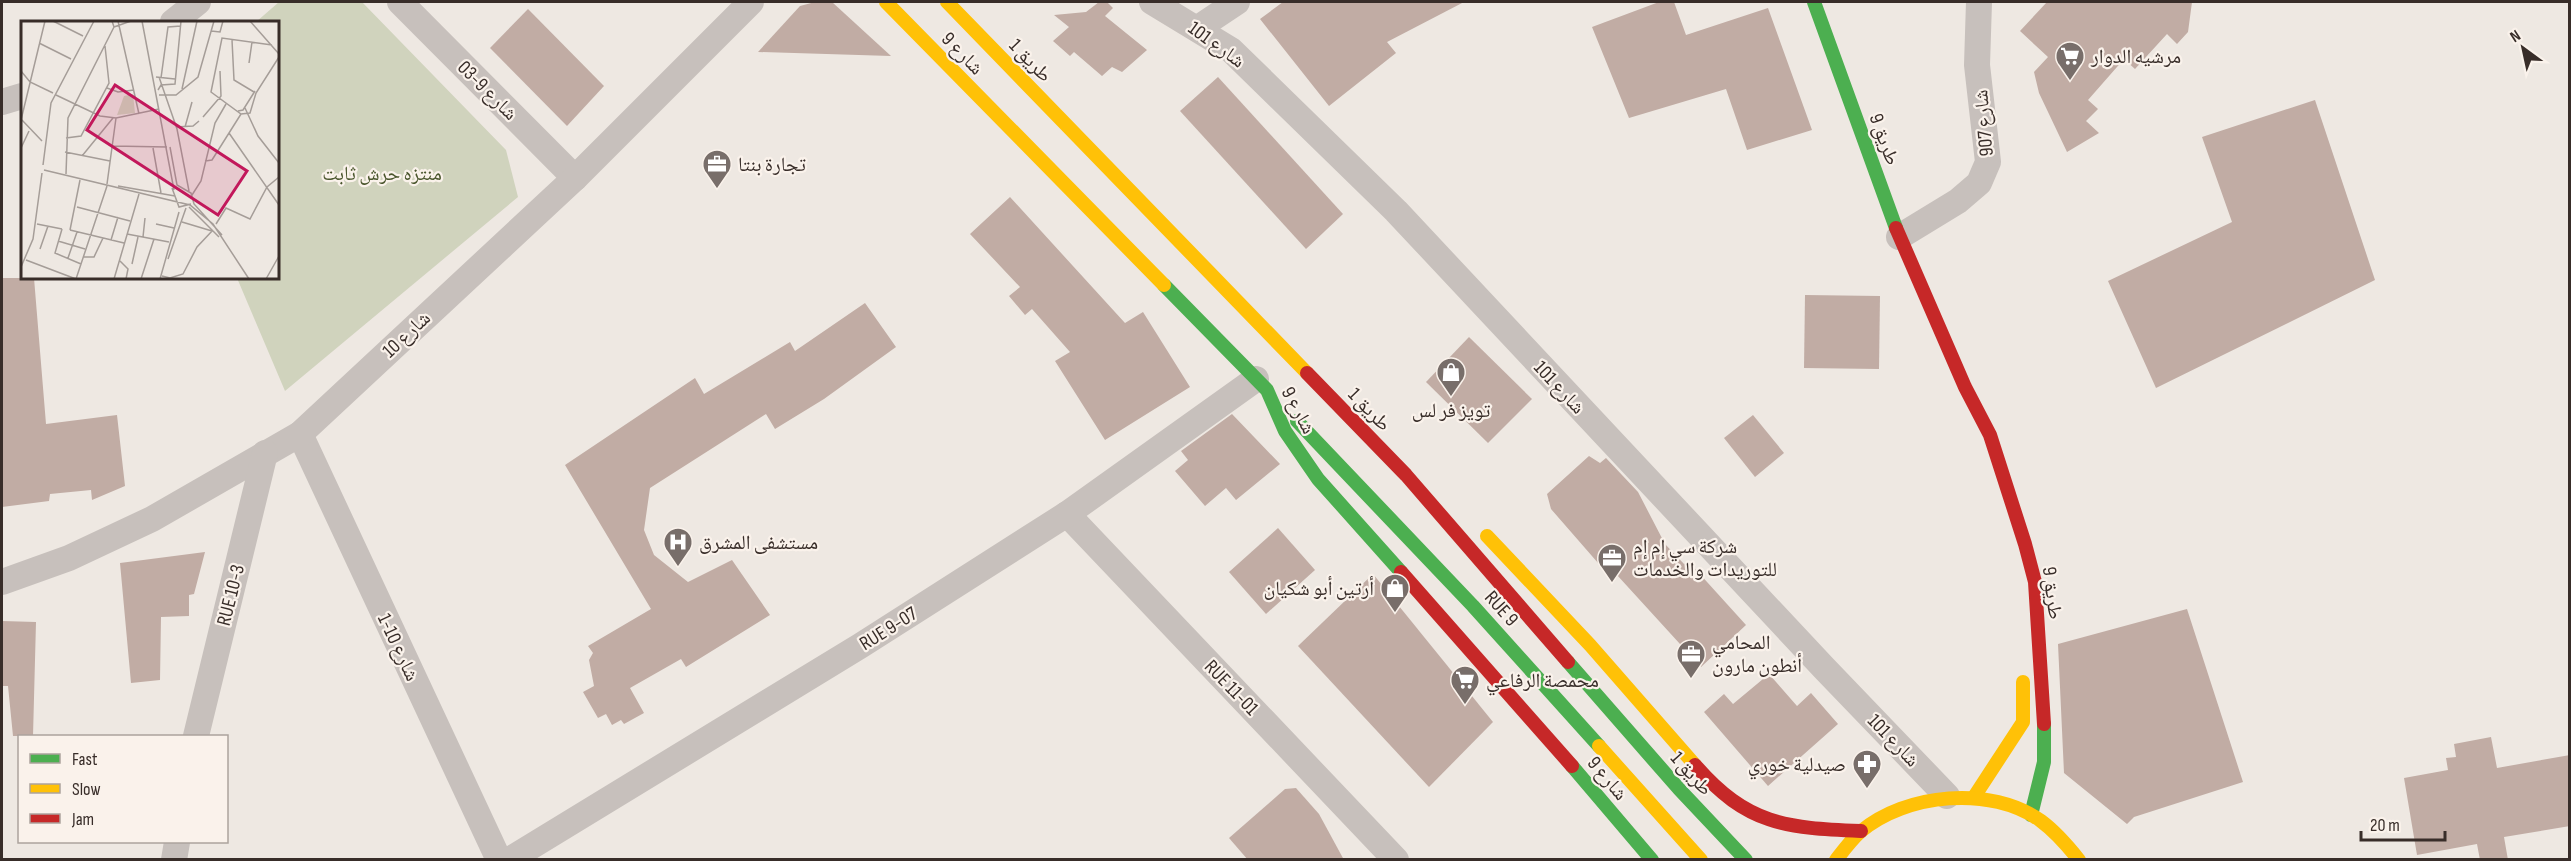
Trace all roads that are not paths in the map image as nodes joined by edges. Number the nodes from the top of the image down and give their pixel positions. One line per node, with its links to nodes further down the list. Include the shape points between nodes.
1 (198, 2): 10 (street)
2 (400, 2): 14 (street, شارع 9-03)
3 (752, 2): 14 (street, شارع 10)
4 (886, 2): 17 (street, شارع 9)
5 (947, 2): 16 (street, طريق 1)
6 (1152, 2): 11 (street, شارع 101)
7 (1237, 2): 11 (street)
8 (1814, 2): 15 (street, طريق 9)
9 (1979, 2): 15 (street, شارع 907, via 1977,65 1988,162 1979,183 1958,201)
10 (174, 21)
11 (1198, 28): 28 (street, شارع 101, via 1231,50 1396,211)
12 (21, 96): 13 (street)
13 (2, 102)
14 (574, 178): 20 (street, شارع 10)
15 (1899, 237): 18 (street, طريق 9)
16 (1296, 360): 19 (street, شارع 9); 39 (street, طريق 1, via 1406,475 1679,789)
17 (1261, 385): 23 (street, RUE 9-07); 37 (street, شارع 9, via 1317,479 1522,707); 38 (street, RUE 9, via 1473,606)
18 (1965, 387): 22 (street, طريق 9); 30 (street, طريق 9, via 1990,435 2035,582 2044,700 2044,762)
19 (1375, 422)
20 (300, 434): 21 (street, شارع 10); 34 (street, شارع 10-1)
21 (265, 453): 25 (street, شارع 10, via 152,519 69,558); 27 (street, RUE 10-3)
22 (1982, 456)
23 (1067, 514): 35 (street, RUE 9-07, via 860,646); 36 (street, RUE 11-01)
24 (1481, 529): 31 (street, via 1590,645 1716,791 1767,821 1793,827)
25 (2, 582)
26 (2021, 664): 29 (street, via 2023,722)
27 (196, 735)
28 (1947, 796): 29 (street); 31 (street, via 1902,807)
29 (1974, 797): 30 (street)
30 (2031, 814): 41 (street, via 2070,845)
31 (1861, 831): 40 (street)
32 (177, 843): 33 (street)
33 (174, 860)
34 (499, 860)
35 (509, 860)
36 (1396, 860)
37 (1652, 860)
38 (1701, 860)
39 (1746, 860)
40 (1836, 860)
41 (2079, 860)

